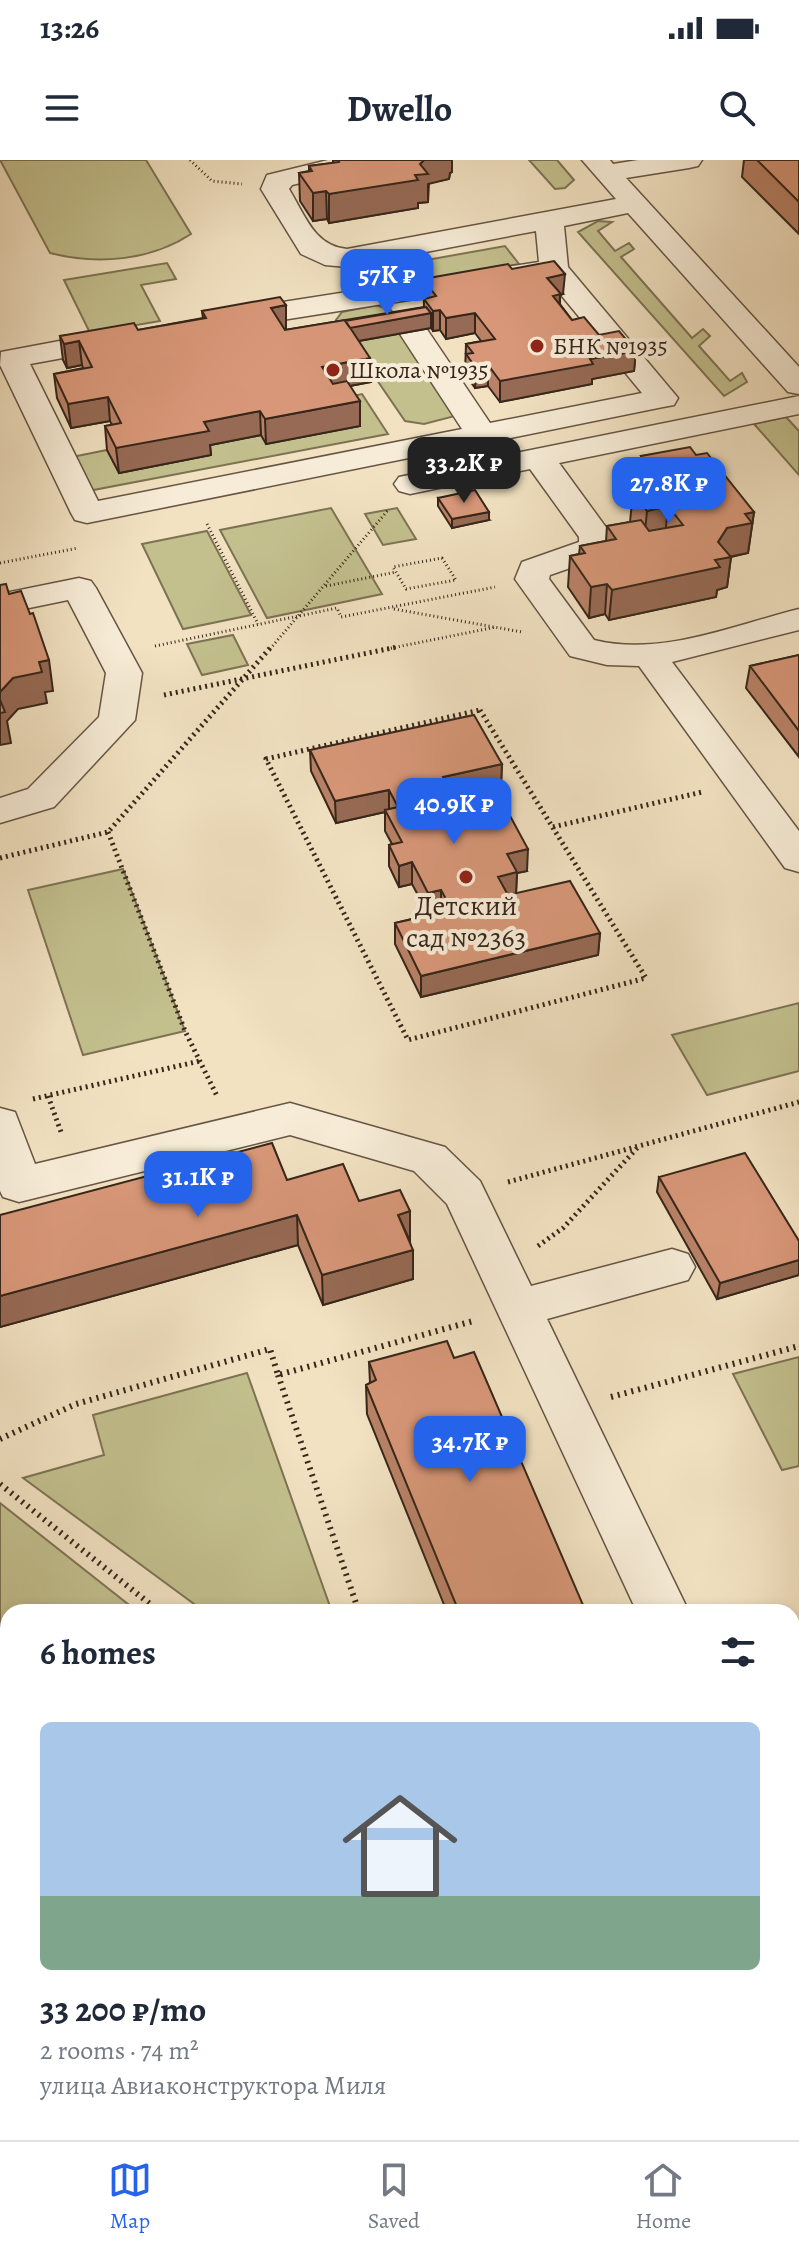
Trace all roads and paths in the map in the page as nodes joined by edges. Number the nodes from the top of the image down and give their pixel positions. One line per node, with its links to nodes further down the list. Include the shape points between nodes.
1 (190, 160): 5 (path, via 204,179 223,186)
2 (344, 160): 5 (street, via 335,168)
3 (689, 160): 4 (street)
4 (601, 166): 6 (street)
5 (277, 181): 7 (street, via 275,189 311,248 325,256 347,258)
6 (635, 204): 7 (street); 12 (street)
7 (549, 220): 8 (street)
8 (554, 268): 9 (street); 14 (street, via 663,398)
9 (388, 296): 10 (street); 14 (street)
10 (201, 324)
11 (154, 333): 14 (street, via 12,358 87,513)
12 (799, 385)
13 (799, 405): 15 (street)
14 (482, 434): 16 (street)
15 (539, 459): 16 (street); 20 (street, via 596,544 534,569)
16 (502, 466): 17 (street)
17 (410, 484): 22 (path)
18 (207, 523): 28 (path)
19 (396, 572): 21 (path, via 406,589); 21 (path, via 393,567 442,558 456,580); 22 (path)
20 (532, 579): 23 (path); 30 (street)
21 (433, 584): 23 (path)
22 (325, 586): 26 (path)
23 (441, 597): 25 (path)
24 (0, 604): 31 (street, via 79,588)
25 (389, 608): 26 (path, via 341,617 337,608); 29 (path)
26 (300, 615): 28 (path); 33 (path)
27 (799, 619): 32 (street)
28 (258, 624): 31 (path)
29 (496, 627): 30 (path); 33 (path)
30 (575, 642): 32 (street, via 598,655)
31 (114, 655): 34 (street, via 124,673)
32 (650, 657): 35 (street)
33 (243, 679): 34 (path); 38 (path)
34 (119, 703): 36 (street, via 117,720 41,798)
35 (742, 782): 37 (path); 40 (street)
36 (0, 811)
37 (553, 827): 37 (path, via 480,710 266,759 408,1040 646,978)
38 (108, 832): 39 (path); 41 (path)
39 (0, 858)
40 (799, 859)
41 (200, 1061): 43 (path); 44 (path, via 214,1096)
42 (799, 1102): 45 (path)
43 (12, 1112): 44 (street, via 19,1185)
44 (290, 1119): 46 (street, via 429,1159)
45 (640, 1145): 46 (path); 48 (path)
46 (464, 1193): 48 (street)
47 (672, 1267): 48 (street)
48 (502, 1300): 50 (path); 51 (street)
49 (799, 1346): 51 (path)
50 (278, 1375): 52 (path, via 270,1349 76,1404); 55 (path)
51 (567, 1409): 56 (street)
52 (0, 1439)
53 (0, 1484): 54 (path)
54 (150, 1604)
55 (356, 1604)
56 (659, 1604)

